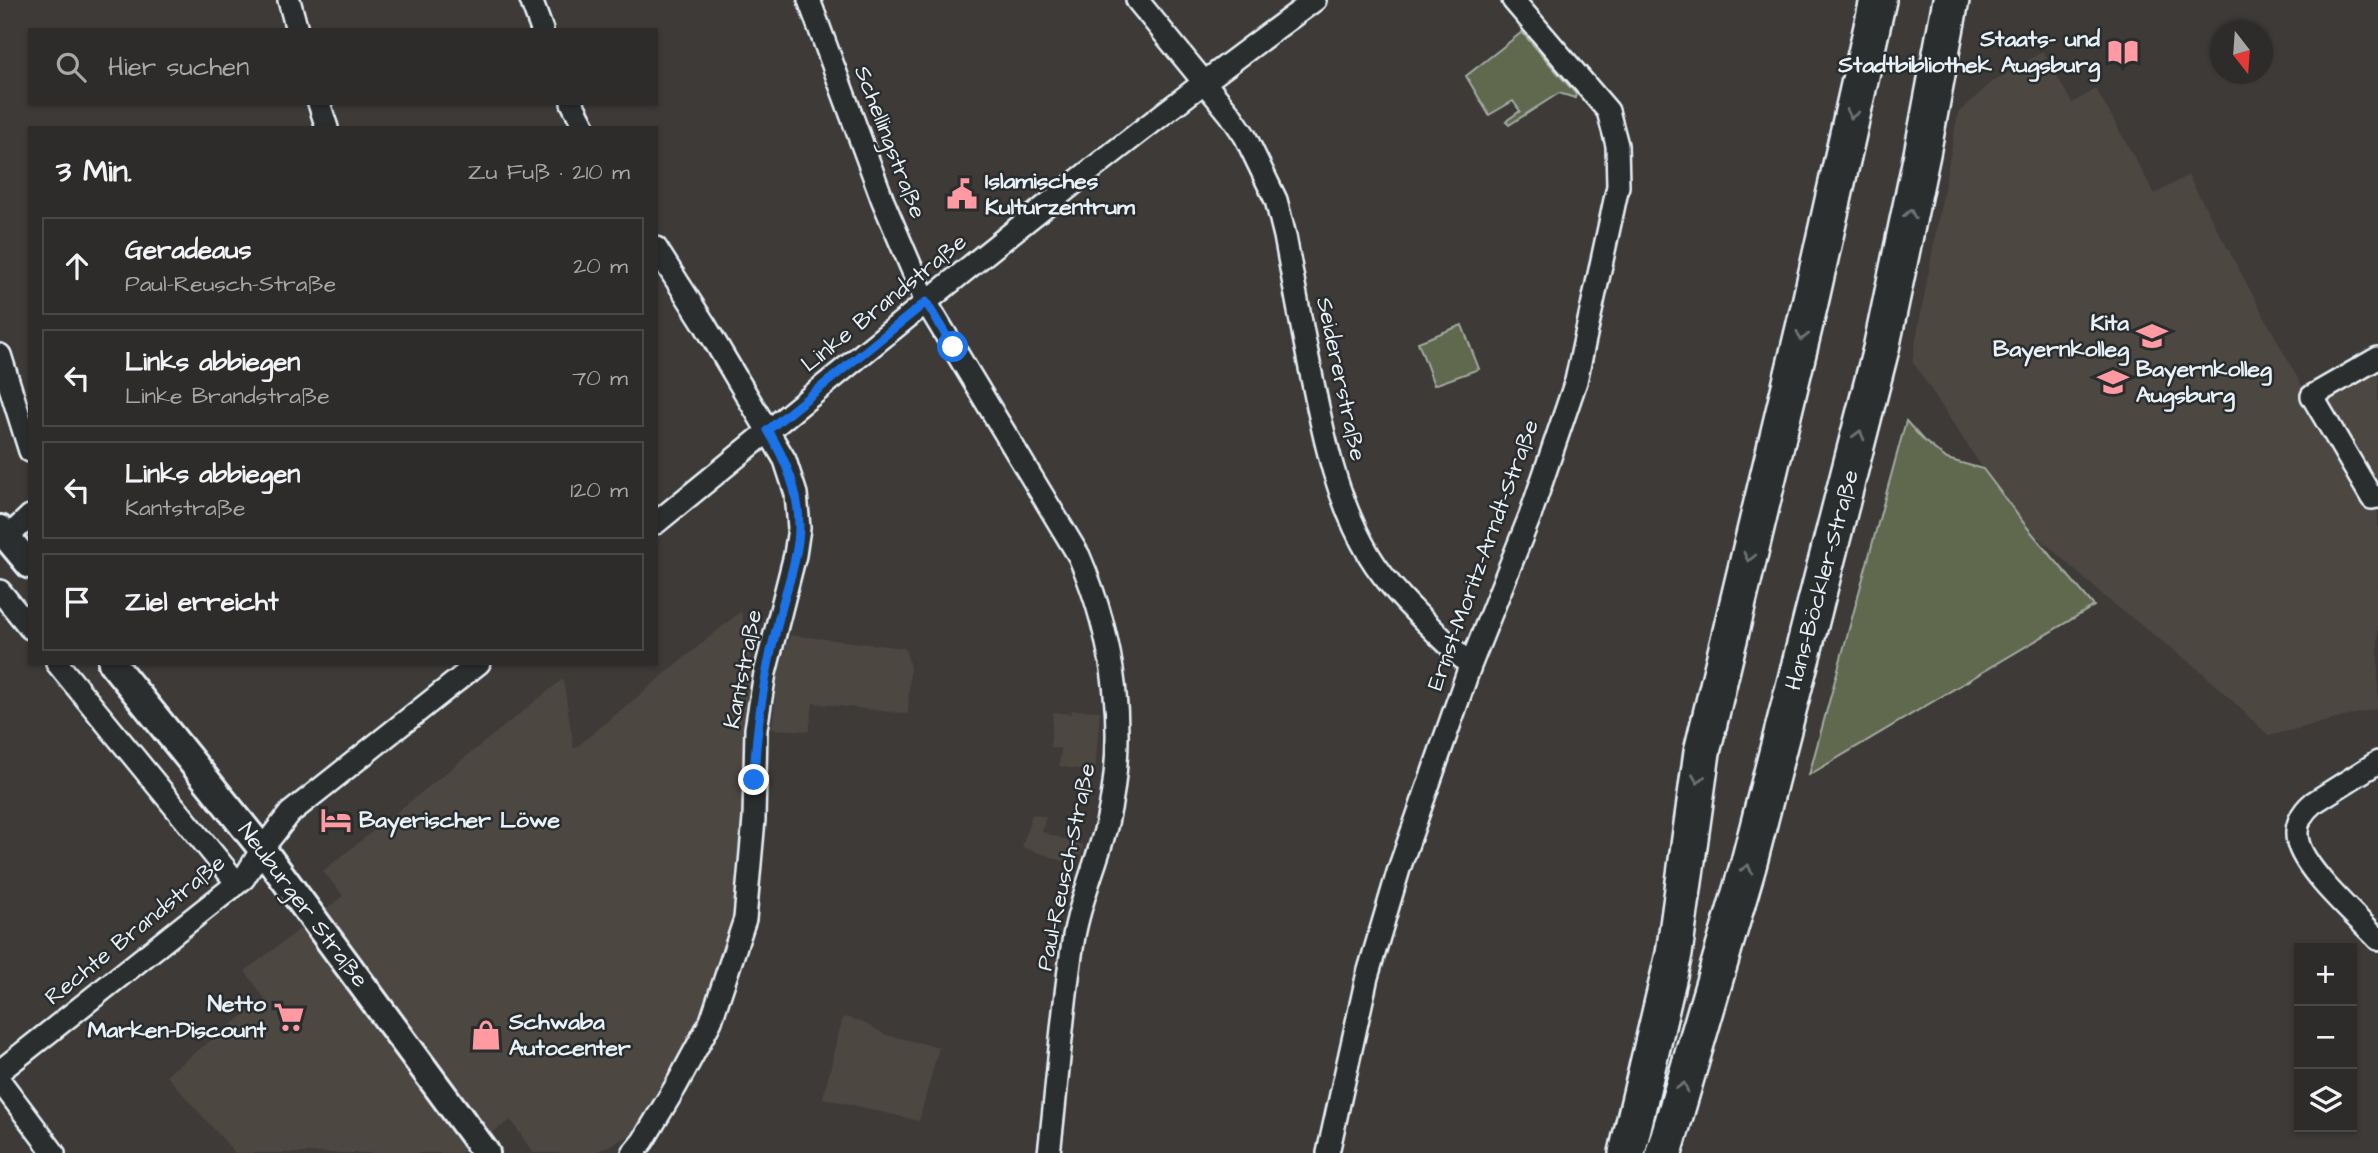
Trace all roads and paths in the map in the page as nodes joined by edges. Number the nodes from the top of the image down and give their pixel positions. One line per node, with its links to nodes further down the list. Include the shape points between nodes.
1 (289, 0): 9 (street)
2 (531, 0): 10 (street)
3 (809, 0): 17 (street, Schellingstraße, via 883,201)
4 (1137, 0): 11 (street, Seidererstraße)
5 (1315, 0): 11 (street, Linke Brandstraße)
6 (1513, 0): 32 (street, Ernst-Moritz-Arndt-Straße, via 1608,111 1617,145 1618,186 1576,381 1530,516)
7 (1878, 0): 44 (main road, one-way to 44, via 1702,752 1674,954)
8 (1951, 0): 45 (main road, Hans-Böckler-Straße, one-way to 8, via 1748,866 1881,349)
9 (296, 28)
10 (541, 28)
11 (1203, 81): 17 (street, Linke Brandstraße); 32 (street, Seidererstraße, via 1245,136 1276,200 1328,453 1356,530 1389,582)
12 (320, 105): 14 (street)
13 (573, 105): 15 (street)
14 (326, 126)
15 (584, 126)
16 (658, 251): 20 (street, Kantstraße)
17 (926, 302): 20 (street, Linke Brandstraße); 42 (street, Paul-Reusch-Straße, via 1079,556 1109,645 1118,720 1115,780 1074,934)
18 (0, 355): 21 (street)
19 (2378, 358): 22 (street, via 2312,396 2372,498)
20 (768, 430): 24 (street, Linke Brandstraße); 41 (street, Kantstraße, via 785,460 796,494 799,528 756,729 746,919 710,1021)
21 (28, 445)
22 (2378, 497)
23 (28, 517): 25 (street)
24 (658, 521)
25 (4, 534): 26 (street)
26 (28, 563)
27 (0, 590): 28 (street)
28 (28, 625)
29 (59, 665): 35 (street, Neuburger Straße)
30 (114, 665): 34 (street, Neuburger Straße)
31 (476, 665): 34 (street, via 290,813)
32 (1470, 666): 43 (street, Ernst-Moritz-Arndt-Straße, via 1377,942)
33 (2378, 762): 36 (street, via 2313,803 2297,829 2297,841 2316,873)
34 (262, 849): 35 (street, Rechte Brandstraße); 40 (street, Neuburger Straße)
35 (237, 883): 37 (street, Rechte Brandstraße)
36 (2378, 939)
37 (0, 1071)
38 (0, 1080): 39 (street)
39 (54, 1153)
40 (486, 1153)
41 (633, 1153)
42 (1049, 1153)
43 (1328, 1153)
44 (1627, 1153)
45 (1664, 1153)

